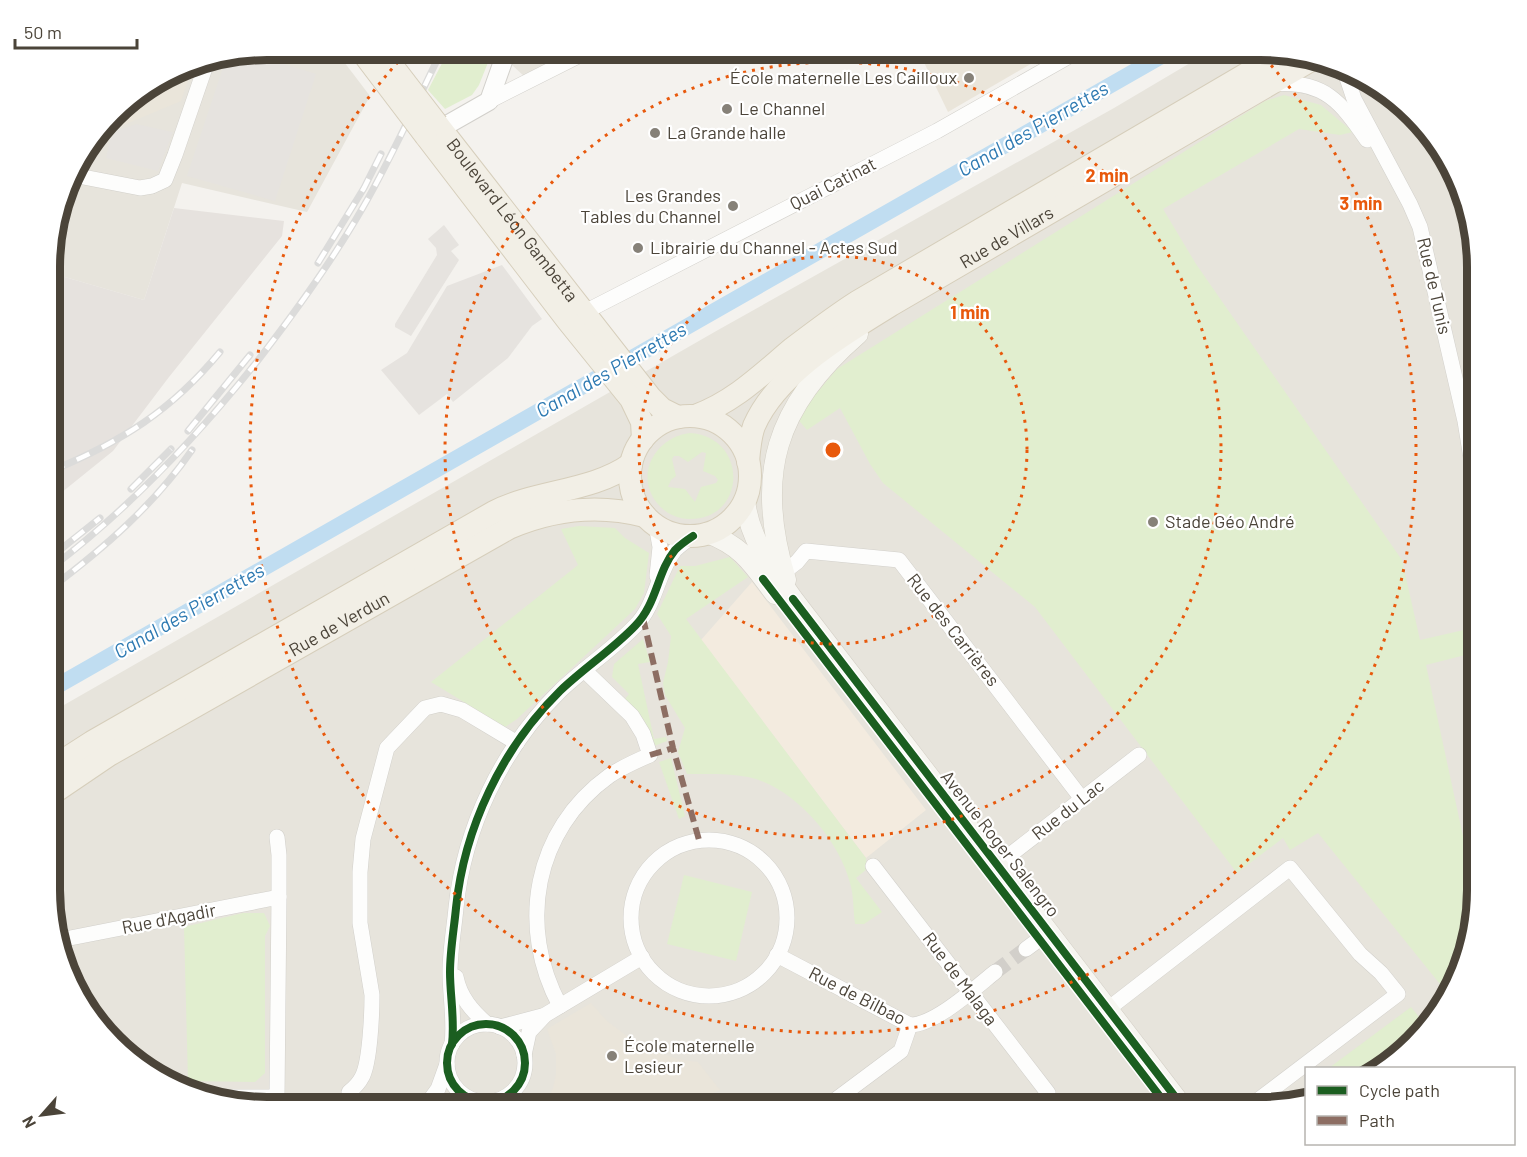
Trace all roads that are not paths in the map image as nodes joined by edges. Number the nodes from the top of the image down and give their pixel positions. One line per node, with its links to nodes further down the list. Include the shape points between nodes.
1 (375, 60): 11 (main road, Boulevard Léon Gambetta, bridge)
2 (503, 60): 10 (street)
3 (570, 60): 10 (street)
4 (1051, 60): 15 (street, Quai Catinat, via 937,131)
5 (1270, 60): 17 (main road, Rue de Villars, via 857,302 739,393 716,407)
6 (1303, 65): 9 (main road, Rue de Villars)
7 (204, 70): 12 (street, via 165,180 140,188)
8 (1348, 80): 13 (street, Rue de Tunis)
9 (1270, 84): 13 (street, Rue de Tunis, via 1304,84 1326,94 1351,118); 14 (main road, Rue de Villars)
10 (489, 101): 11 (street)
11 (433, 131): 15 (main road, Boulevard Léon Gambetta)
12 (81, 177)
13 (1400, 187): 18 (street, Rue de Tunis, via 1420,227)
14 (891, 305): 20 (main road, Rue de Villars, via 825,349 780,388 755,425); 25 (main road, via 818,374 786,424 774,462 771,490 771,514)
15 (575, 317): 16 (main road, Boulevard Léon Gambetta)
16 (634, 389): 17 (main road, via 658,406); 19 (main road)
17 (686, 417): 19 (main road, via 660,424); 20 (main road, via 710,420 727,429)
18 (1467, 433)
19 (643, 439): 21 (main road)
20 (748, 462): 22 (main road, via 750,481)
21 (632, 464): 23 (main road, via 632,491); 31 (main road, Rue de Verdun, via 607,477 494,512)
22 (745, 499): 24 (main road, via 730,520); 27 (main road, Avenue Roger Salengro, via 753,534)
23 (650, 520): 24 (main road, via 670,532); 26 (street, via 660,547); 32 (main road, Rue de Verdun, via 614,510 573,509 509,528 109,755)
24 (700, 535): 26 (street, via 673,553); 39 (main road, Avenue Roger Salengro, via 732,544 749,561)
25 (784, 572): 27 (main road); 33 (street, Rue des Carrières, via 806,551 899,560)
26 (655, 594): 28 (street, via 636,626)
27 (793, 599): 36 (main road, Avenue Roger Salengro)
28 (584, 670): 29 (street, via 549,703); 45 (street, via 632,716 650,755 611,775 587,796 565,823 546,862 537,901 538,943 546,976)
29 (517, 742): 40 (street, via 471,838 457,895); 54 (street, via 462,710 441,704 425,708 387,748 362,853 359,912 372,1006 365,1069)
30 (1139, 755): 33 (street, Rue du Lac)
31 (60, 763)
32 (60, 788)
33 (1082, 799): 36 (street, Rue du Lac)
34 (277, 837): 37 (street)
35 (873, 866): 44 (street, Rue de Malaga)
36 (997, 866): 39 (main road, Avenue Roger Salengro)
37 (279, 897): 38 (street, Rue d'Agadir); 56 (street)
38 (66, 939)
39 (1038, 940): 46 (main road, Avenue Roger Salengro); 62 (main road, Avenue Roger Salengro)
40 (453, 941): 49 (street, via 461,993 475,1013); 50 (street)
41 (777, 955): 42 (street, via 759,978 746,986 725,994 703,996 662,980); 42 (street, via 787,914 773,874 741,847 699,840 672,849 642,878 631,919); 48 (street, Rue de Bilbao)
42 (642, 957): 45 (street)
43 (995, 972): 44 (street, Rue de Bilbao)
44 (969, 992): 48 (street, Rue de Bilbao, via 935,1017); 55 (street, Rue de Malaga)
45 (560, 1006): 47 (street)
46 (1108, 1009): 63 (main road, Avenue Roger Salengro); 64 (street, via 1290,868 1398,994)
47 (545, 1015): 49 (street); 51 (street, via 529,1032)
48 (910, 1025): 61 (street, via 901,1051)
49 (493, 1026): 50 (street, via 478,1025 465,1030); 51 (street, via 515,1038)
50 (452, 1044): 52 (street)
51 (524, 1055): 53 (street, via 523,1074)
52 (447, 1064): 57 (street); 58 (street, via 456,1088)
53 (514, 1090): 59 (street); 60 (street)
54 (349, 1092)
55 (1048, 1093)
56 (281, 1097)
57 (433, 1097)
58 (468, 1097)
59 (503, 1097)
60 (511, 1097)
61 (839, 1097)
62 (1160, 1097)
63 (1175, 1097)
64 (1262, 1097)

